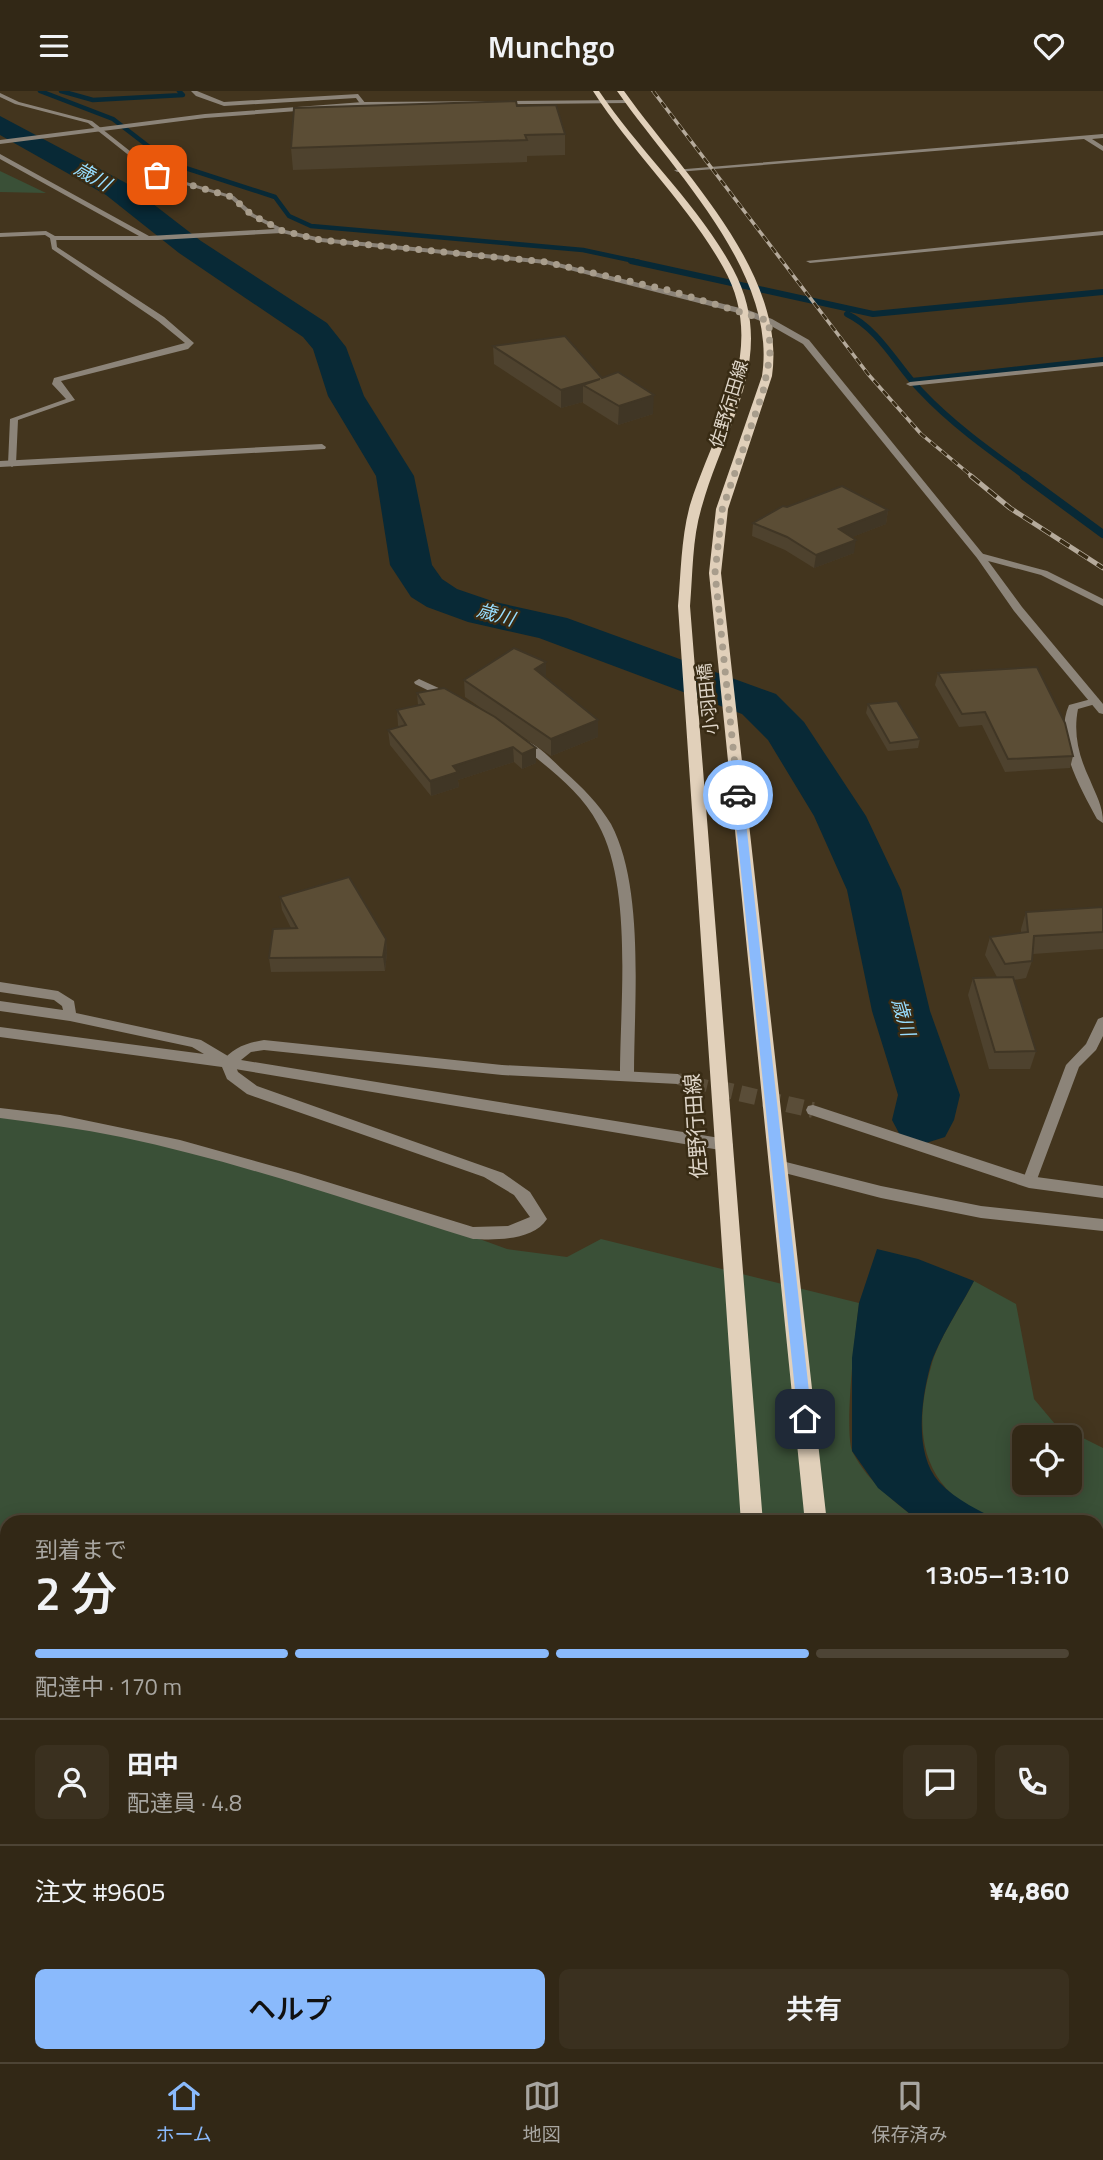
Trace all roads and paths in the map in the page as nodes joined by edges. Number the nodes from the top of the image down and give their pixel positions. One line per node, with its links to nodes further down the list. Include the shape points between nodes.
1 (194, 91): 7 (street, via 224,104 358,96)
2 (596, 91): 6 (main road, 佐野行田線)
3 (620, 91): 5 (main road, 佐野行田線)
4 (0, 96): 8 (street, via 90,122)
5 (627, 101): 6 (street); 14 (main road, 佐野行田線)
6 (603, 102): 7 (street); 21 (main road, 佐野行田線, via 729,269)
7 (363, 104): 8 (street)
8 (97, 128): 11 (street); 15 (street, via 157,175 232,197 252,215)
9 (1103, 136): 10 (street)
10 (1085, 137): 12 (street); 14 (street)
11 (0, 142)
12 (1103, 149)
13 (0, 156): 19 (street)
14 (677, 170): 22 (main road, 佐野行田線, via 747,268)
15 (283, 231): 19 (street); 21 (street, via 321,240 546,262)
16 (1103, 233): 20 (street)
17 (0, 235): 18 (street, via 46,233)
18 (53, 238): 19 (street); 27 (street, via 54,248 190,342 57,380 71,400 14,419)
19 (147, 238)
20 (810, 261)
21 (745, 312): 22 (street); 30 (main road, 佐野行田線, via 749,339 741,387 694,518)
22 (769, 321): 28 (street, via 806,342); 31 (main road, 佐野行田線, via 770,356 763,392 722,510 715,573)
23 (1103, 364): 24 (street)
24 (910, 384)
25 (322, 447): 27 (street)
26 (0, 464): 27 (street)
27 (12, 464)
28 (980, 555): 29 (street, via 1044,573); 33 (street, via 1018,609)
29 (1103, 603)
30 (685, 635): 36 (main road, 小羽田橋)
31 (722, 647): 50 (main road, 小羽田橋)
32 (419, 682): 34 (street)
33 (1095, 701): 35 (street); 38 (street, via 1073,707 1068,722 1083,780)
34 (467, 705)
35 (1103, 711)
36 (691, 725): 49 (main road, 佐野行田線)
37 (515, 735): 45 (street, via 583,797 606,826 626,908)
38 (1103, 819)
39 (0, 987): 41 (street, via 58,996 69,1004)
40 (0, 1006): 41 (street)
41 (70, 1016): 44 (street, via 196,1043)
42 (1103, 1022): 51 (street, via 1091,1047 1073,1065)
43 (0, 1032): 44 (street)
44 (228, 1063): 45 (street, via 247,1048 264,1045 489,1069); 48 (street, via 232,1075 252,1090 489,1173 532,1201 539,1219 503,1236 473,1233 131,1135); 49 (street)
45 (627, 1075): 46 (street)
46 (678, 1079)
47 (813, 1110): 51 (street)
48 (0, 1113)
49 (726, 1145): 54 (main road, 佐野行田線)
50 (778, 1166): 53 (street, via 981,1212); 55 (main road)
51 (1029, 1182): 52 (street)
52 (1103, 1192)
53 (1103, 1225)
54 (751, 1515)
55 (815, 1515)

